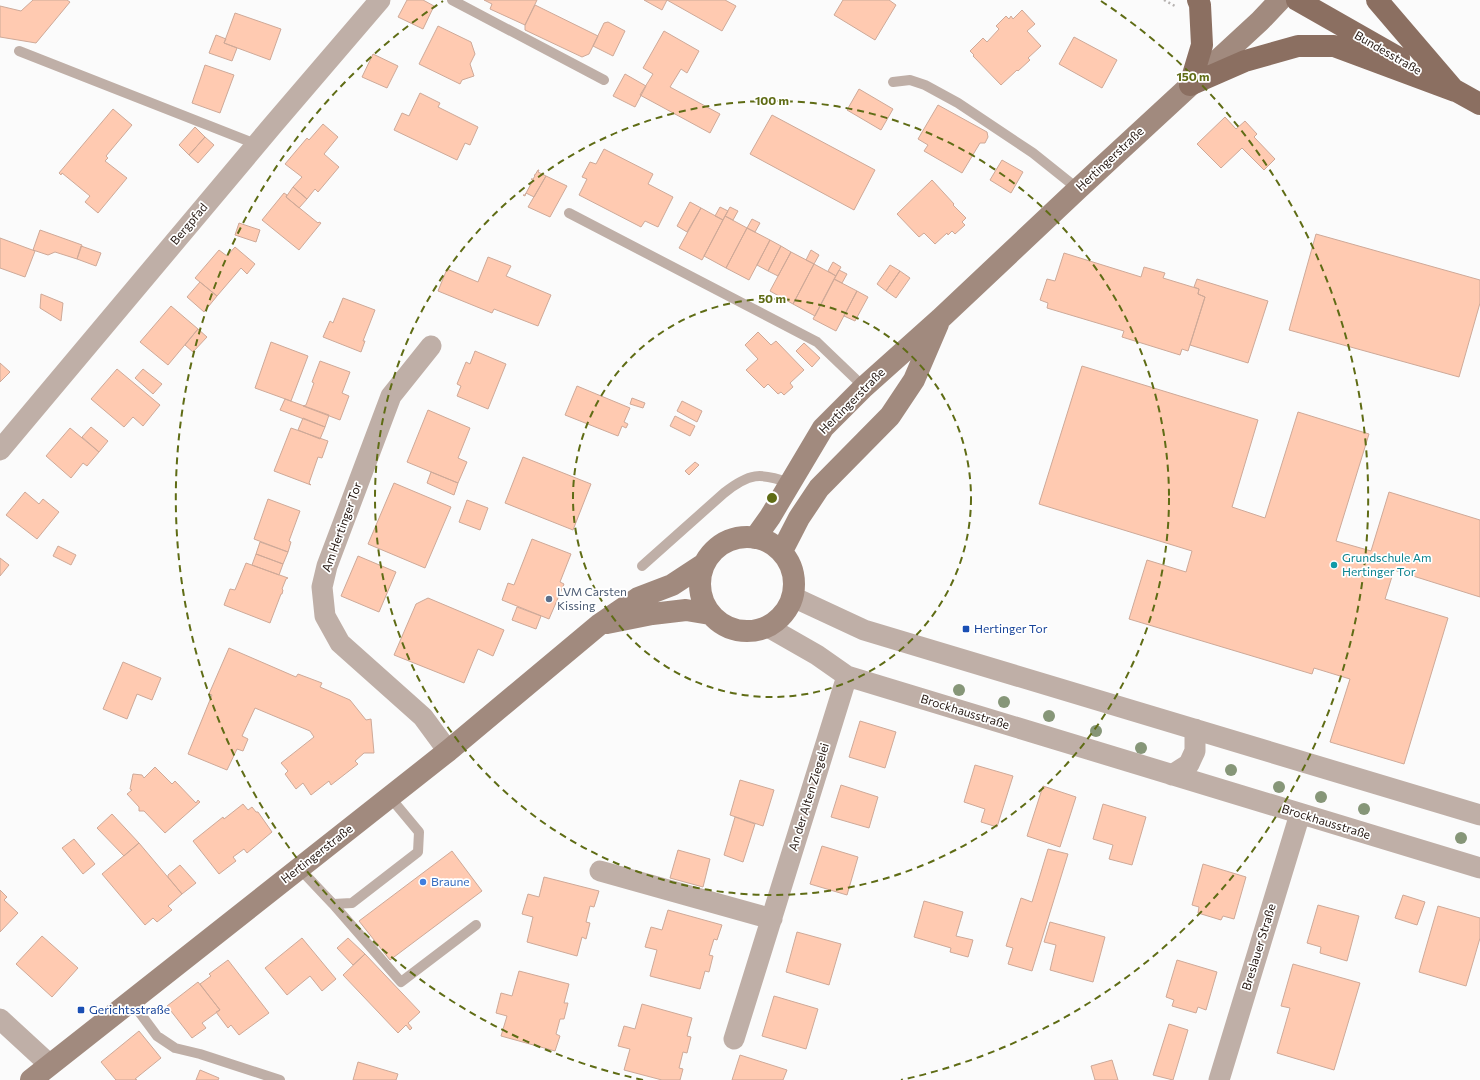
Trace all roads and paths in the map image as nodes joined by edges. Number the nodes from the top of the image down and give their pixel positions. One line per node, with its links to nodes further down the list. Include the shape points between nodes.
1 (380, 0): 13 (street, Bergpfad)
2 (452, 0): 8 (lane)
3 (1198, 0): 10 (main road, via 1202,45)
4 (1280, 0): 10 (main road, Hertingerstraße)
5 (1297, 0): 11 (main road, Bundesstraße)
6 (1377, 0): 11 (main road)
7 (19, 52): 13 (lane)
8 (604, 80)
9 (893, 82): 14 (lane, via 910,80 958,103 1033,153)
10 (1190, 86): 11 (main road, via 1245,61 1298,46 1334,46); 14 (main road, Hertingerstraße)
11 (1455, 91): 12 (main road, Bundesstraße)
12 (1480, 104)
13 (256, 144): 19 (street, Bergpfad)
14 (1078, 189): 16 (main road, Hertingerstraße)
15 (569, 213): 18 (lane, via 817,342)
16 (940, 319): 18 (main road, Hertingerstraße); 22 (main road, Hertingerstraße, via 914,380 890,416 819,488 799,518)
17 (431, 346): 31 (street, Am Hertinger Tor, via 391,396 327,566 322,586 325,616 340,643 422,717)
18 (864, 387): 20 (main road, Hertingerstraße, via 823,428)
19 (0, 450)
20 (790, 483): 21 (main road, Hertingerstraße); 24 (lane, via 771,476 754,476 737,482)
21 (755, 538): 22 (main road, Hertingerstraße, via 768,542); 23 (main road, Hertingerstraße, via 738,537 725,542 712,552)
22 (782, 551): 25 (main road, Hertingerstraße, via 794,578)
23 (704, 564): 26 (main road, Hertingerstraße, via 699,580 700,590 704,606); 27 (main road, Hertingerstraße, via 672,584 638,598)
24 (642, 566)
25 (793, 597): 28 (main road, Hertingerstraße, via 782,617); 30 (street, via 864,630)
26 (710, 614): 27 (main road, Hertingerstraße, via 686,610); 28 (main road, Hertingerstraße, via 722,625 737,631 753,632)
27 (600, 624): 31 (main road, Hertingerstraße)
28 (768, 627): 29 (street, Brockhausstraße, via 817,655)
29 (847, 676): 32 (street, Brockhausstraße); 40 (street, An der Alten Ziegelei)
30 (1195, 729): 32 (street, via 1195,751 1190,764); 35 (street)
31 (448, 750): 33 (main road, Hertingerstraße)
32 (1172, 775): 34 (street, Brockhausstraße)
33 (390, 796): 36 (main road, Hertingerstraße); 39 (lane, via 419,832 418,852 352,903)
34 (1300, 814): 37 (street, Brockhausstraße); 48 (street, Breslauer Straße)
35 (1480, 815)
36 (299, 868): 39 (lane); 42 (main road, Hertingerstraße)
37 (1480, 868)
38 (600, 871): 40 (street)
39 (333, 904): 41 (lane, via 401,982)
40 (772, 919): 44 (street, An der Alten Ziegelei)
41 (476, 925)
42 (131, 1001): 45 (main road, Hertingerstraße); 47 (lane, via 157,1036 175,1048)
43 (0, 1019): 45 (street)
44 (734, 1039)
45 (50, 1065): 46 (main road, Hertingerstraße)
46 (31, 1080)
47 (280, 1080)
48 (1219, 1080)

